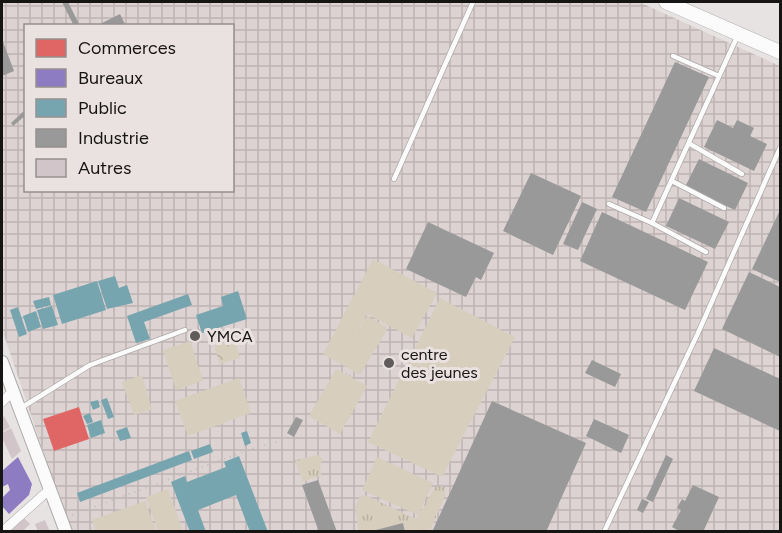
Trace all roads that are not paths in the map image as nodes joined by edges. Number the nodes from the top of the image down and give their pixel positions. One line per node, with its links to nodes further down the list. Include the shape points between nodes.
1 (473, 2): 10 (lane)
2 (666, 2): 3 (main road)
3 (739, 32): 4 (main road); 6 (lane)
4 (780, 52)
5 (673, 56): 6 (lane)
6 (719, 76): 7 (lane)
7 (690, 144): 9 (lane); 11 (lane)
8 (780, 148): 24 (lane)
9 (742, 174)
10 (394, 179)
11 (672, 181): 13 (lane); 14 (lane)
12 (609, 204): 14 (lane)
13 (724, 208)
14 (652, 223): 15 (lane)
15 (706, 252)
16 (185, 330): 20 (lane, via 90,365)
17 (2, 362): 18 (street)
18 (11, 393): 19 (street); 20 (street)
19 (2, 402)
20 (18, 410): 21 (street)
21 (50, 489): 22 (street); 23 (street)
22 (2, 531)
23 (66, 531)
24 (604, 531)

